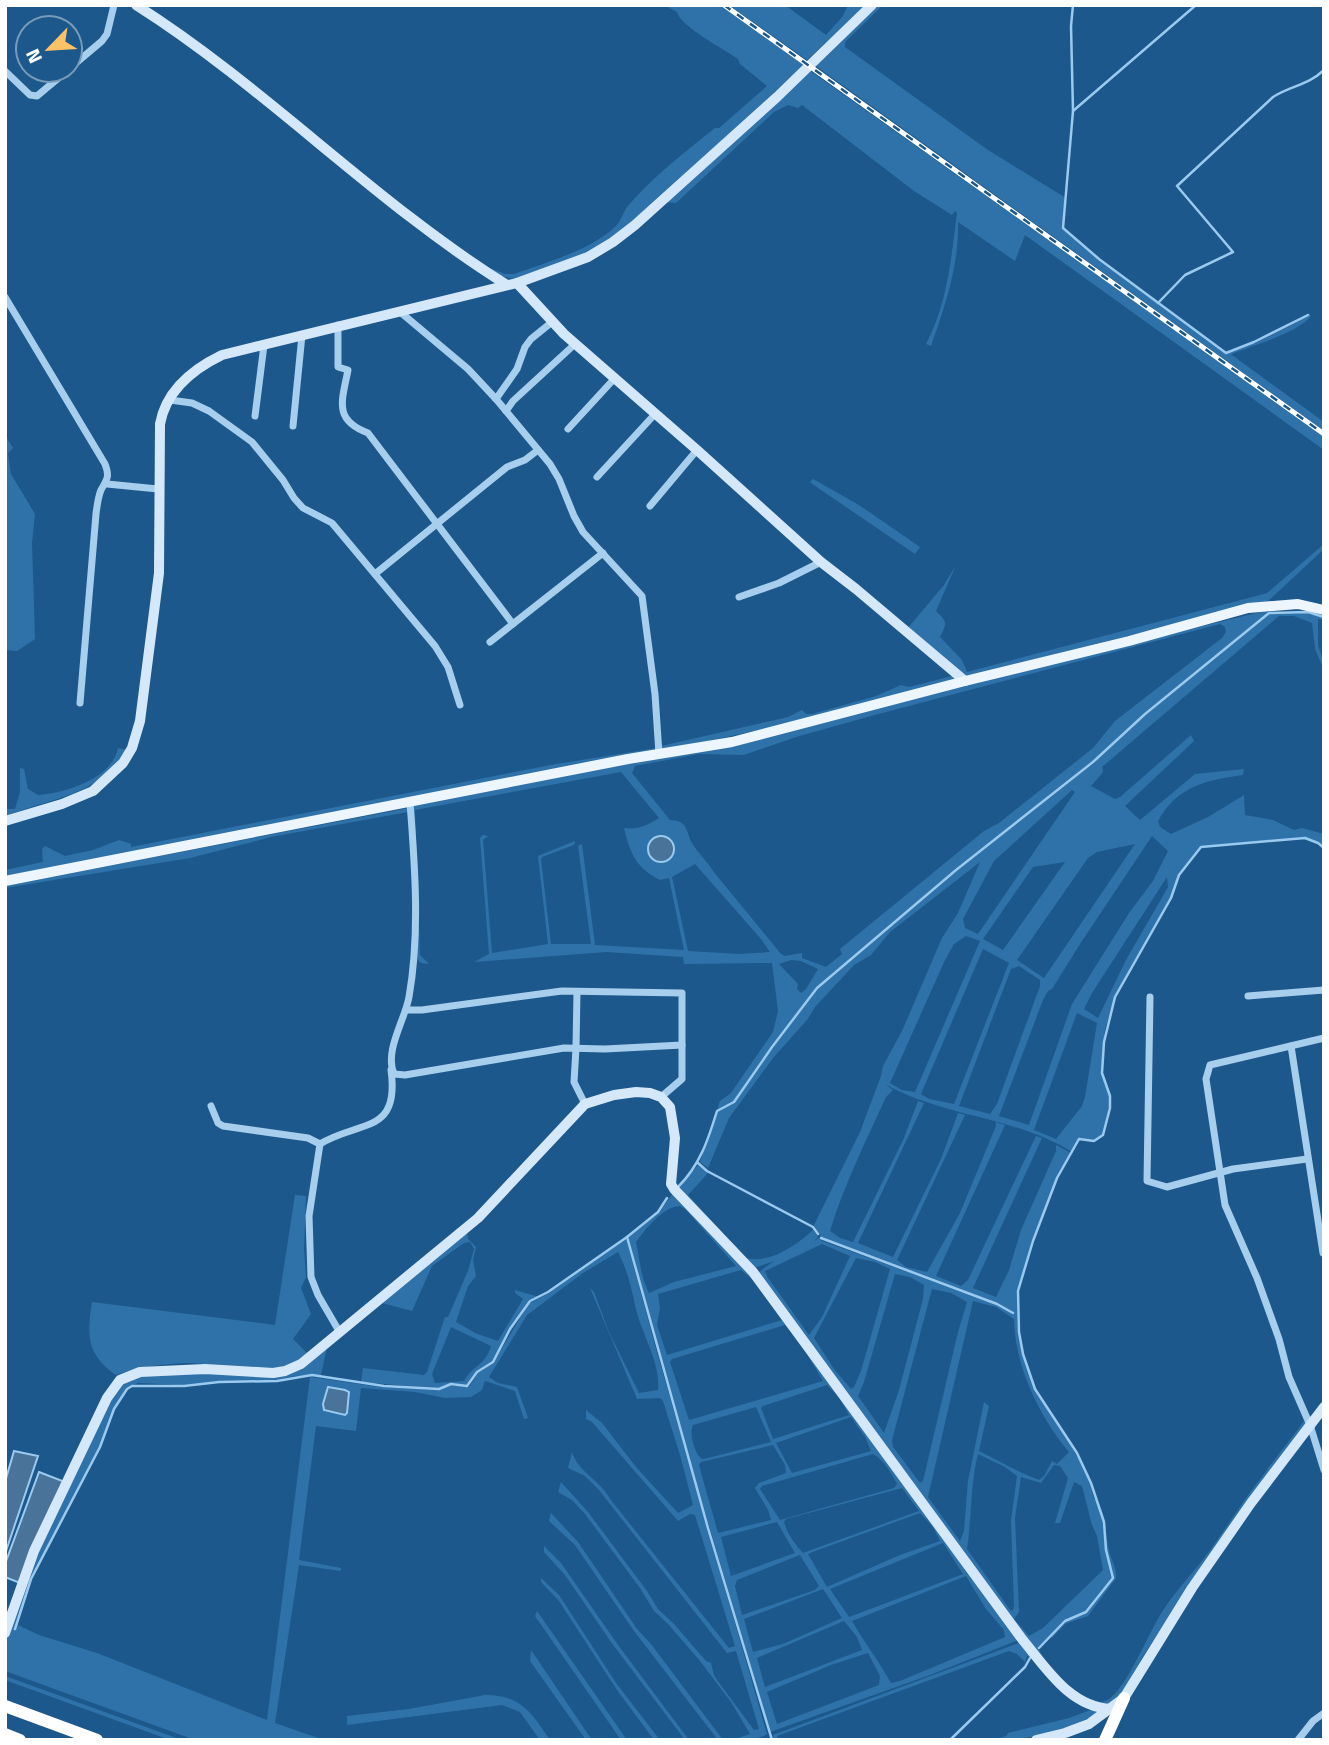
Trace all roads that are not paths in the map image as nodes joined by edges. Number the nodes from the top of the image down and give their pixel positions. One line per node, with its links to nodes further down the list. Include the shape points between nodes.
1 (114, 5): 4 (street, via 107,34)
2 (136, 5): 10 (street, via 238,77 477,268)
3 (872, 5): 10 (street, via 625,233 588,257)
4 (84, 56)
5 (5, 71): 6 (street)
6 (14, 80): 9 (street)
7 (18, 84): 8 (street, via 37,96)
8 (51, 84)
9 (5, 85)
10 (512, 284): 12 (street); 13 (street)
11 (5, 297): 29 (street, via 105,464)
12 (399, 311): 14 (street); 19 (street)
13 (552, 322): 16 (street); 19 (street, via 531,339)
14 (338, 325): 15 (street); 32 (street, via 338,367 348,370 341,408 345,416 353,427 368,433)
15 (302, 335): 17 (street); 24 (street)
16 (575, 344): 18 (street); 21 (street)
17 (264, 345): 20 (street, via 208,362 187,378); 23 (street)
18 (614, 379): 22 (street); 25 (street)
19 (496, 399): 21 (street)
20 (170, 400): 30 (street, via 160,424); 35 (street, via 209,411 252,442 303,508 332,523)
21 (506, 411): 26 (street)
22 (655, 414): 27 (street); 28 (street)
23 (255, 416)
24 (293, 426)
25 (568, 429)
26 (538, 450): 32 (street, via 507,467); 33 (street, via 559,479 578,524)
27 (697, 450): 31 (street); 34 (street)
28 (597, 477)
29 (107, 484): 30 (street); 41 (street, via 96,514)
30 (158, 489): 45 (street, via 159,573 140,721 132,748 112,775 82,797)
31 (650, 506)
32 (437, 523): 35 (street); 38 (street)
33 (603, 553): 38 (street); 43 (street, via 642,596)
34 (821, 562): 36 (street); 40 (street)
35 (375, 573): 42 (street, via 435,646 448,667)
36 (738, 597)
37 (1324, 610): 40 (main road, via 1298,604 1248,608)
38 (513, 624): 39 (street)
39 (490, 642)
40 (965, 681): 43 (main road, via 732,742)
41 (80, 703)
42 (460, 705)
43 (659, 754): 44 (main road)
44 (410, 803): 46 (main road); 51 (street, via 415,948)
45 (5, 821)
46 (5, 881)
47 (1324, 989): 50 (street)
48 (577, 992): 51 (street); 53 (street, via 682,993); 55 (street)
49 (1150, 996): 62 (street, via 1147,1181 1167,1187)
50 (1248, 996)
51 (406, 1010): 56 (street)
52 (1324, 1038): 54 (street)
53 (682, 1045): 55 (street); 57 (street, via 682,1079)
54 (1291, 1046): 61 (street); 62 (street, via 1210,1065 1208,1094)
55 (576, 1048): 56 (street, via 405,1074 394,1074); 58 (street, via 573,1082)
56 (391, 1067): 60 (street, via 392,1098 386,1112 374,1123)
57 (661, 1097): 58 (street, via 636,1091); 71 (street, via 670,1107 675,1138 674,1189 753,1272 1051,1674 1080,1701)
58 (585, 1104): 64 (street, via 478,1218)
59 (211, 1106): 60 (street, via 223,1126 308,1138)
60 (320, 1144): 64 (street, via 309,1216 311,1277)
61 (1307, 1158): 62 (street); 63 (street)
62 (1220, 1173): 66 (street, via 1230,1219 1257,1278)
63 (1323, 1253)
64 (340, 1331): 68 (street, via 301,1364 280,1372 145,1371 120,1380 38,1542)
65 (1324, 1408): 66 (street)
66 (1310, 1425): 67 (street); 69 (street, via 1192,1588)
67 (1324, 1470)
68 (5, 1633)
69 (1124, 1698): 71 (street); 77 (highway)
70 (5, 1706): 75 (highway)
71 (1111, 1709): 76 (street, via 1078,1729)
72 (1324, 1713): 78 (street)
73 (5, 1734): 74 (highway)
74 (20, 1740)
75 (97, 1740)
76 (1036, 1740)
77 (1105, 1740)
78 (1298, 1740)

